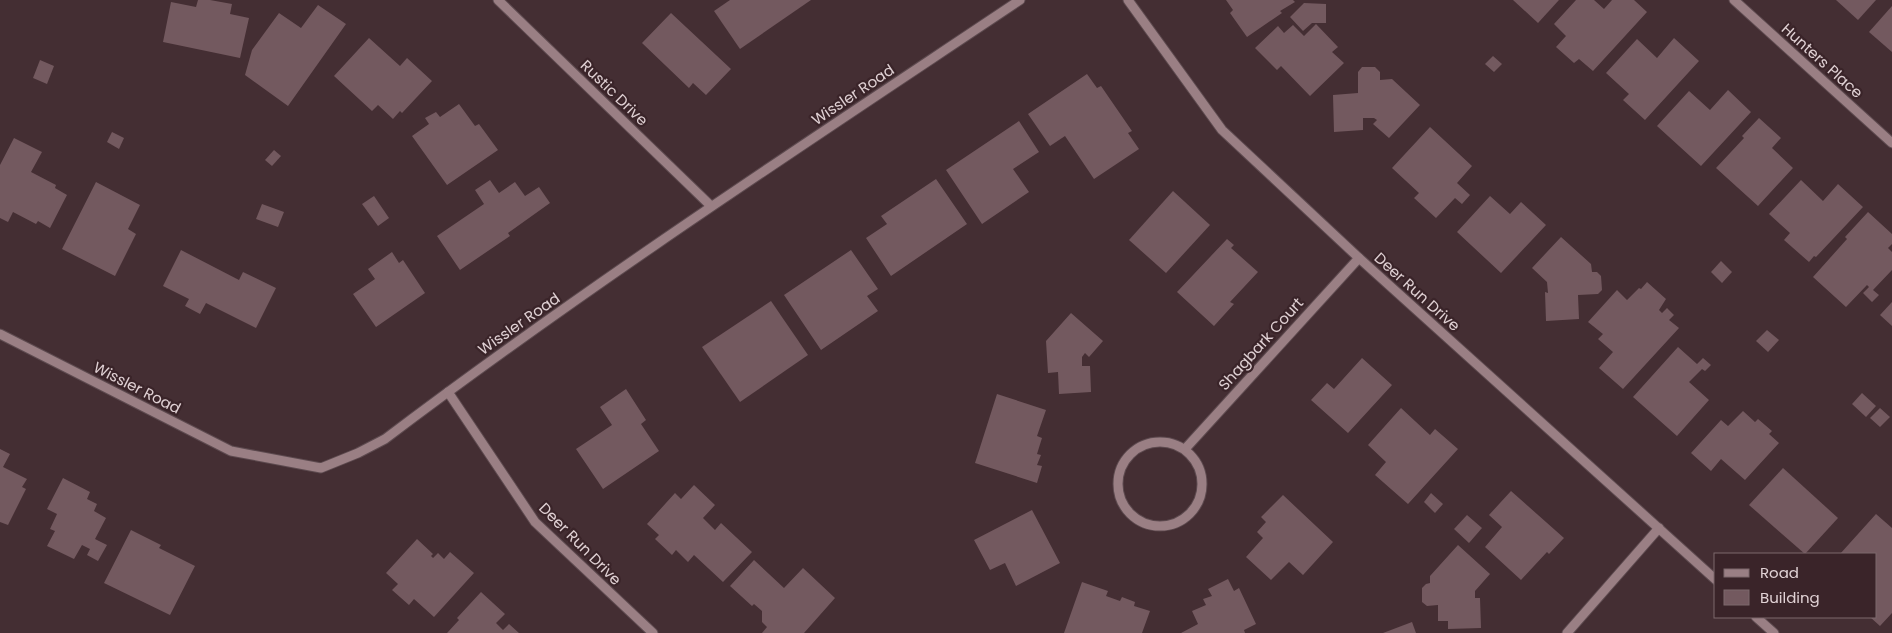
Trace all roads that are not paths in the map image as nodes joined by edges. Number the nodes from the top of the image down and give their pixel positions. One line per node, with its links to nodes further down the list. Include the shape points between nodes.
1 (498, 0): 6 (street, Rustic Drive)
2 (1020, 0): 6 (street, Wissler Road)
3 (1128, 0): 7 (street, Deer Run Drive, via 1222,130)
4 (1734, 0): 5 (street, Hunters Place)
5 (1892, 143)
6 (711, 206): 9 (street, Wissler Road)
7 (1358, 258): 10 (street, Shagbark Court); 11 (street, Deer Run Drive)
8 (0, 334): 9 (street, Wissler Road, via 231,451 321,468 385,439)
9 (448, 392): 14 (street, Deer Run Drive, via 534,522)
10 (1185, 449): 10 (street, via 1156,441 1135,449 1125,460 1118,476 1118,490 1122,505 1138,520 1151,526 1179,522 1192,513 1200,501 1202,471)
11 (1659, 528): 12 (street, Deer Run Drive); 15 (street)
12 (1714, 578)
13 (1757, 618): 16 (street)
14 (653, 633)
15 (1567, 633)
16 (1774, 633)

